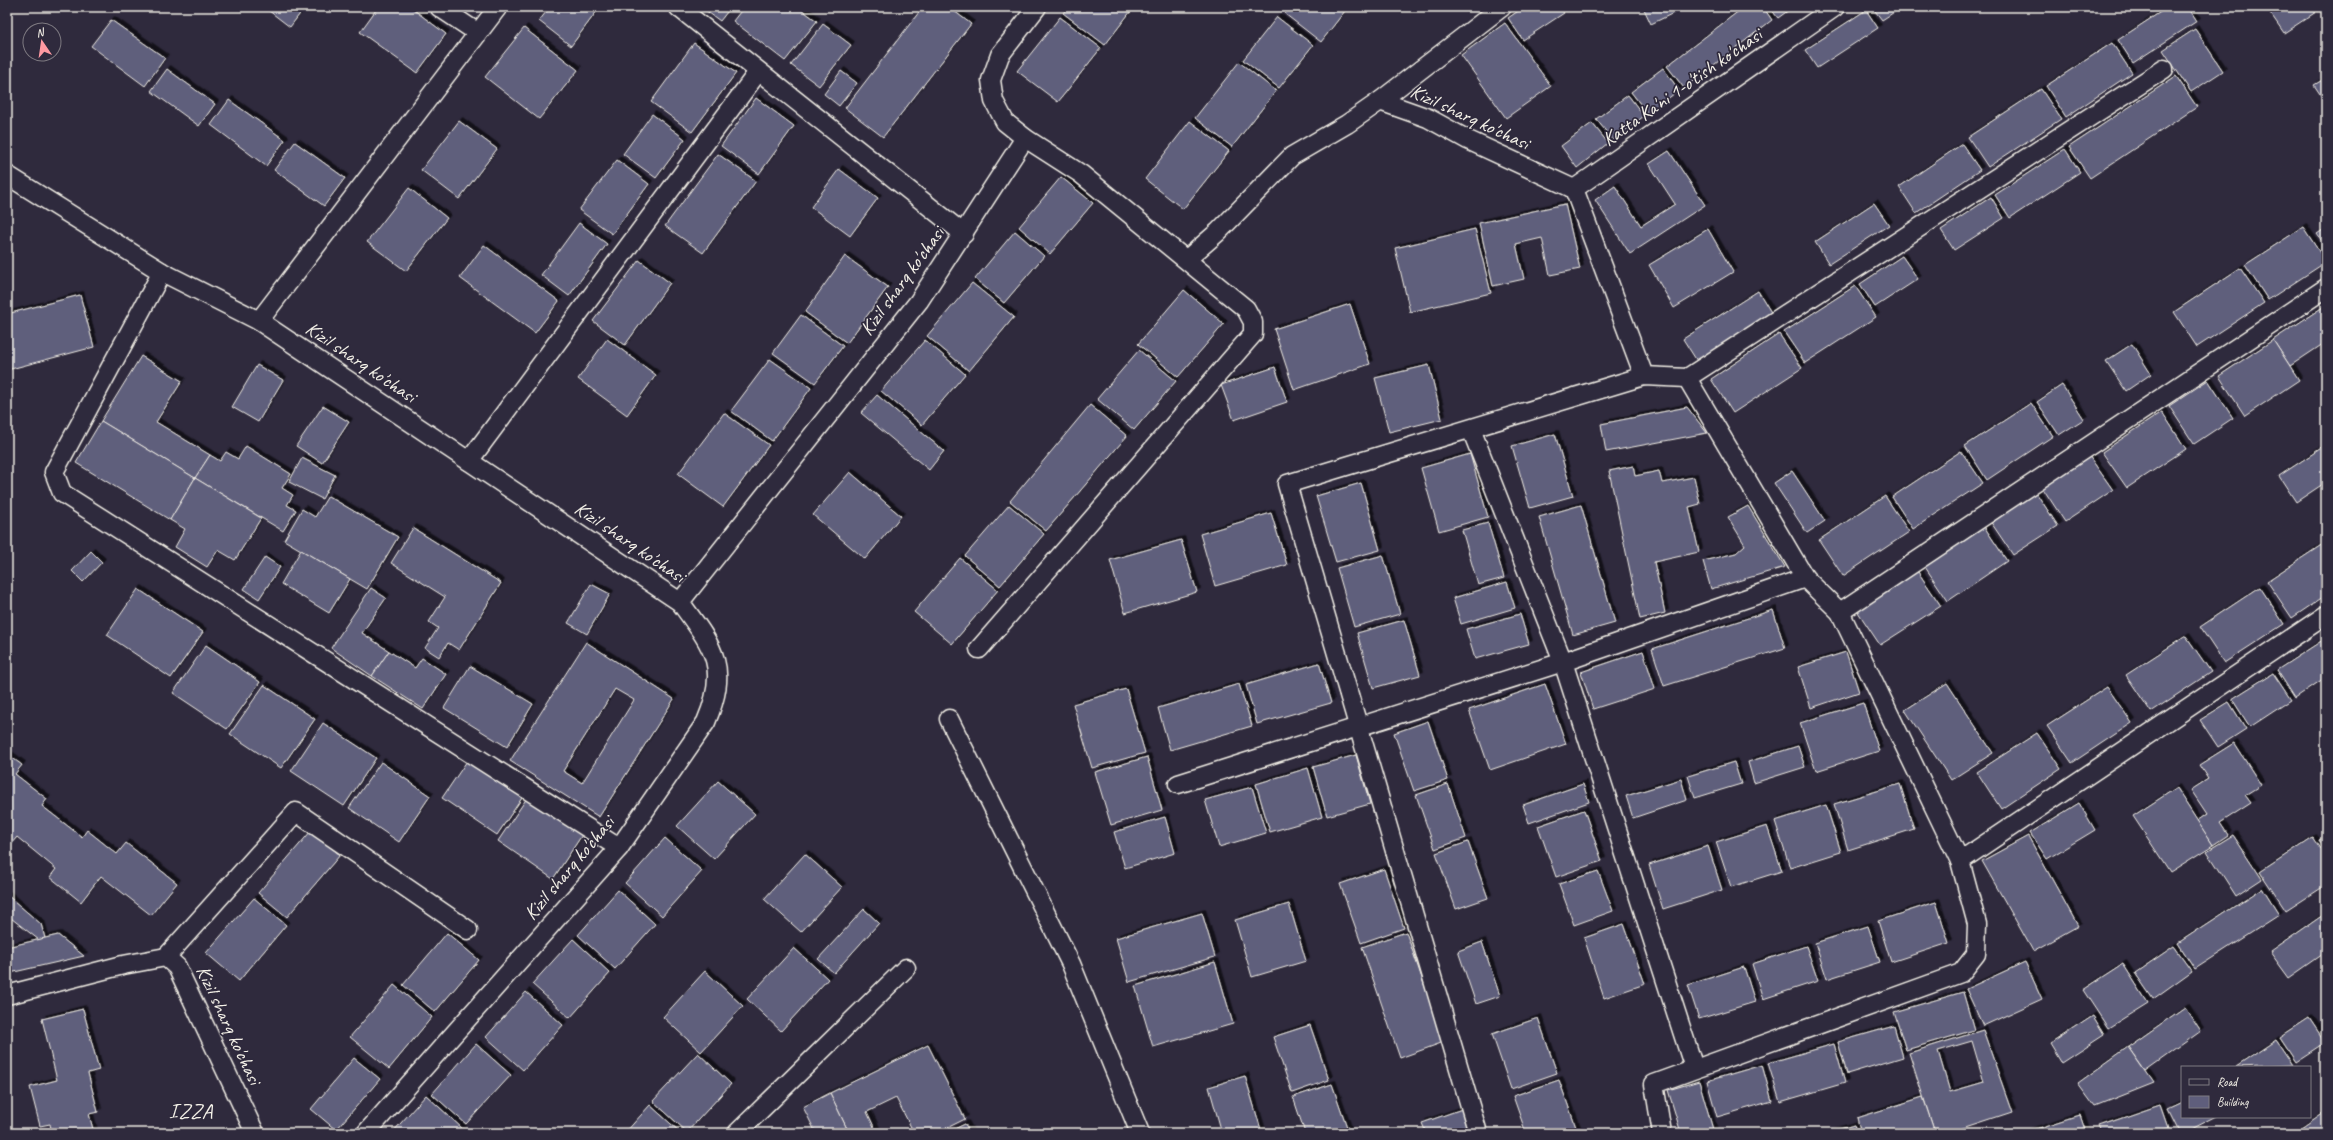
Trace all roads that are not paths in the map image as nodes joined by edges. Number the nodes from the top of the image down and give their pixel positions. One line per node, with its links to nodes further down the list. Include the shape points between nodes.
1 (439, 7): 7 (street)
2 (498, 7): 7 (street)
3 (678, 7): 9 (street)
4 (1037, 7): 11 (street, via 1000,55 991,80 994,101 1005,122)
5 (1502, 7): 10 (street)
6 (1835, 7): 13 (street, Katta Ka'ni 1-o'tish ko'chasi)
7 (478, 33): 18 (street)
8 (2164, 69): 20 (street)
9 (758, 72): 14 (street); 22 (street)
10 (1380, 101): 13 (street, Kizil sharq ko'chasi, via 1428,118 1468,140); 15 (street, Kizil sharq ko'chasi, via 1347,124 1292,156 1218,232)
11 (1025, 138): 14 (street, Kizil sharq ko'chasi); 15 (street, via 1081,174)
12 (7, 175): 16 (street, Kizil sharq ko'chasi)
13 (1574, 189): 19 (street)
14 (964, 234): 24 (street, Kizil sharq ko'chasi, via 919,301)
15 (1187, 259): 27 (street, via 1246,309 1253,322 1253,334)
16 (162, 272): 18 (street, Kizil sharq ko'chasi); 32 (street, via 54,472 62,493)
17 (2326, 288): 25 (street)
18 (259, 321): 22 (street, Kizil sharq ko'chasi)
19 (1644, 376): 20 (street); 21 (street)
20 (1687, 378): 23 (street)
21 (1470, 429): 28 (street); 30 (street, via 1287,484)
22 (469, 460): 24 (street, Kizil sharq ko'chasi)
23 (1805, 578): 25 (street); 28 (street)
24 (680, 602): 32 (street, Kizil sharq ko'chasi, via 700,629 715,656 717,673 713,707 706,722)
25 (1840, 612): 33 (street)
26 (2326, 615): 33 (street)
27 (979, 650)
28 (1563, 662): 30 (street); 38 (street)
29 (949, 720): 42 (street, via 1071,964)
30 (1358, 726): 31 (street); 43 (street)
31 (1178, 784)
32 (619, 848): 40 (street, Kizil sharq ko'chasi)
33 (1960, 862): 38 (street, via 1978,924 1976,954 1961,973)
34 (468, 930): 35 (street, via 296,812)
35 (166, 958): 37 (street, Kizil sharq ko'chasi, via 130,963); 39 (street, Kizil sharq ko'chasi, via 177,967)
36 (906, 968): 41 (street)
37 (7, 995)
38 (1694, 1068): 44 (street, via 1654,1084)
39 (255, 1133)
40 (366, 1133)
41 (737, 1133)
42 (1140, 1133)
43 (1478, 1133)
44 (1662, 1133)

